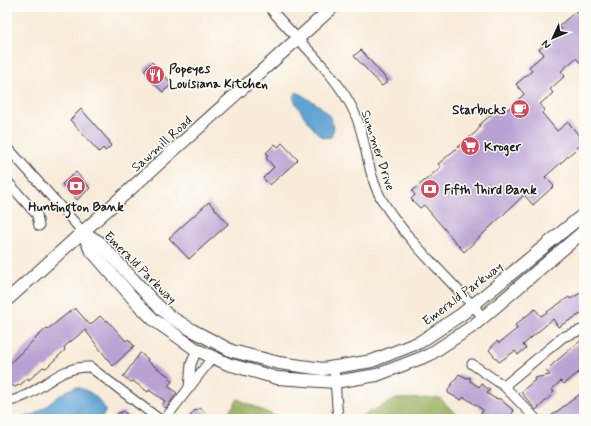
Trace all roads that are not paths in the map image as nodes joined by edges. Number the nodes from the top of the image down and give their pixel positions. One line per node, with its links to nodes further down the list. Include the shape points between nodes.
1 (269, 7): 3 (street, Summer Drive)
2 (333, 7): 3 (main road, Sawmill Road)
3 (298, 39): 9 (main road, Sawmill Road); 11 (street, Summer Drive, via 347,97 364,138 374,182 381,199 397,222)
4 (7, 147): 9 (street)
5 (7, 181): 7 (street, via 37,215)
6 (584, 214): 11 (main road, Emerald Parkway)
7 (39, 226)
8 (584, 231): 12 (main road, Emerald Parkway)
9 (83, 232): 10 (main road, Sawmill Road); 14 (main road, Emerald Parkway, via 90,249 138,304 154,320); 17 (main road, Emerald Parkway, via 99,242 169,316 192,330 232,351 279,363 323,369)
10 (7, 300)
11 (473, 306): 12 (street, Summer Drive); 17 (main road, Emerald Parkway, via 420,342 372,361)
12 (483, 317): 18 (main road, Emerald Parkway, via 429,356 377,375)
13 (584, 329): 19 (street, via 563,337)
14 (197, 350): 15 (main road, Emerald Parkway); 20 (street, via 191,364)
15 (212, 358): 18 (main road, Emerald Parkway, via 277,378); 20 (street)
16 (472, 364): 19 (street)
17 (334, 367): 18 (street)
18 (335, 382): 24 (street)
19 (504, 386): 25 (street)
20 (189, 388): 23 (street)
21 (7, 402): 22 (street, via 31,394 64,371 90,367)
22 (160, 419)
23 (165, 419)
24 (338, 419)
25 (536, 419)

